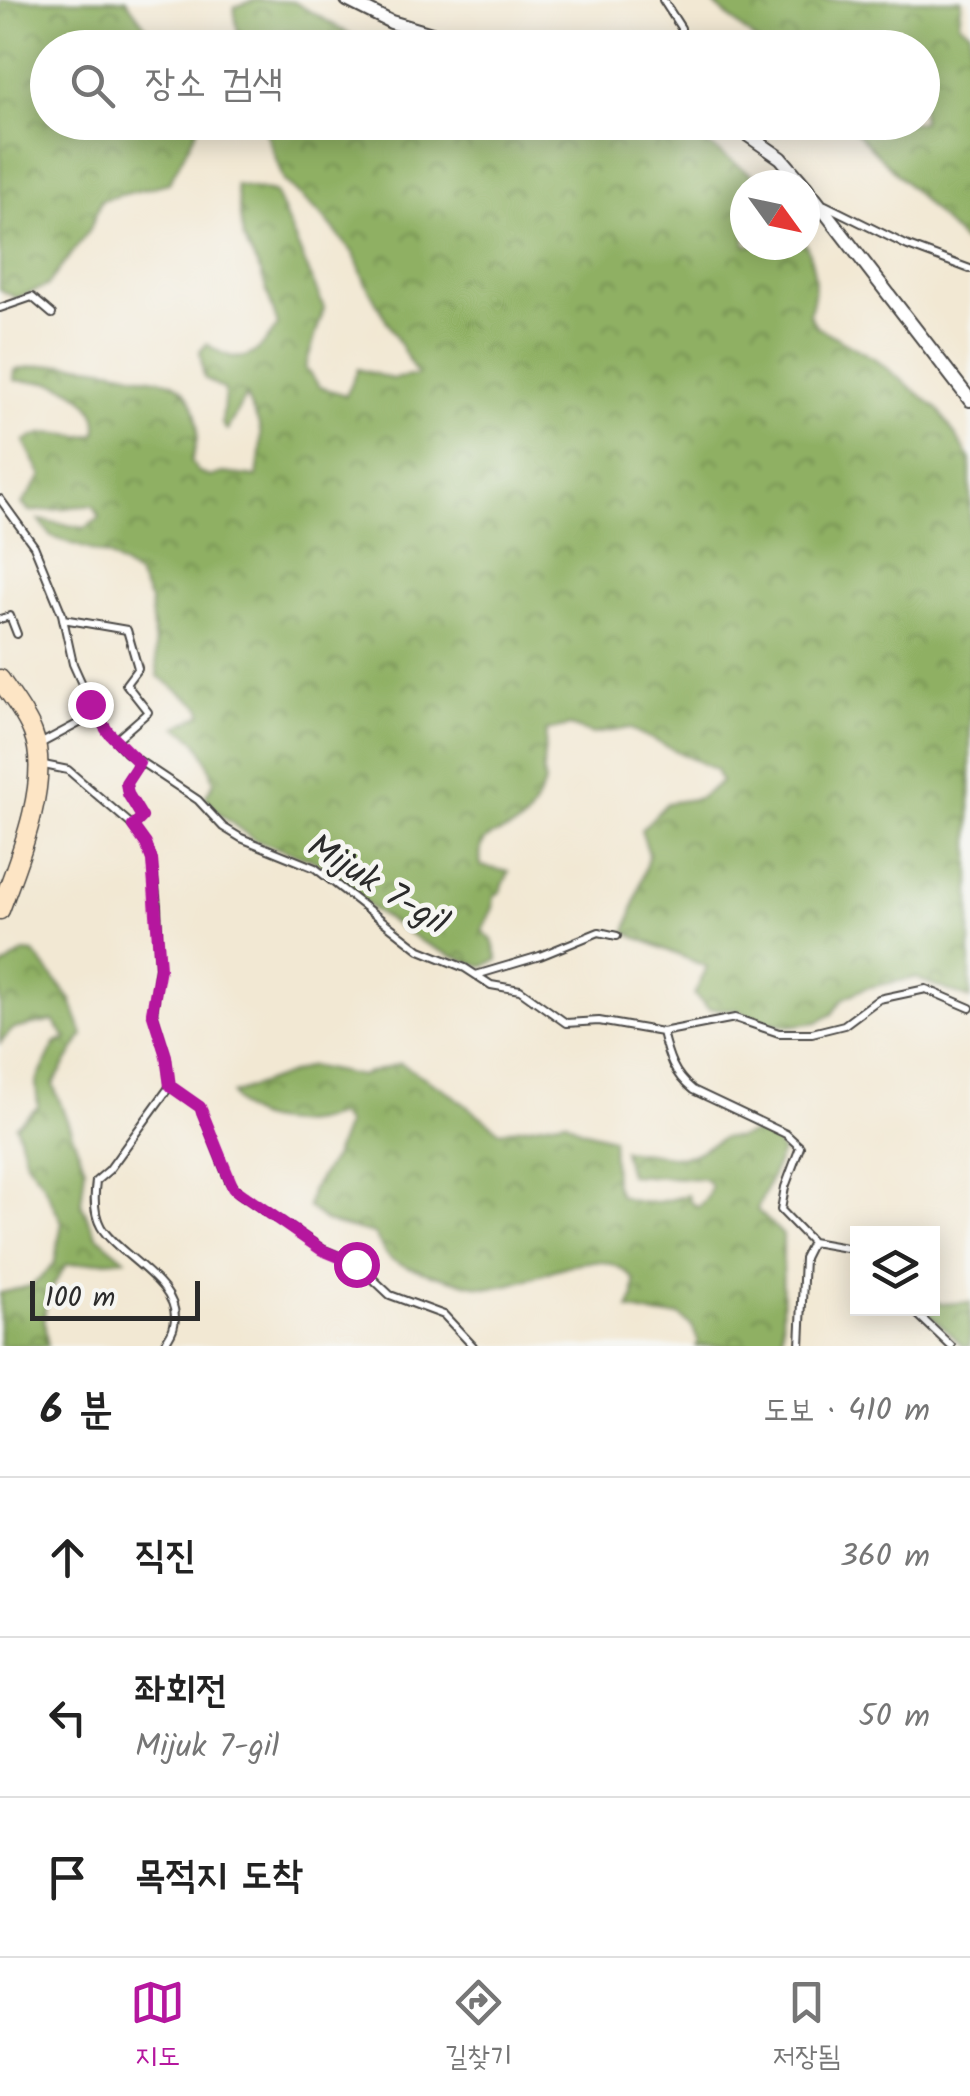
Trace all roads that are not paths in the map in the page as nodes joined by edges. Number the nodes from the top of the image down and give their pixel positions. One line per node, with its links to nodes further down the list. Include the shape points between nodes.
1 (347, 0): 3 (street)
2 (662, 0): 4 (lane)
3 (418, 30)
4 (680, 30)
5 (755, 140): 6 (street)
6 (792, 170)
7 (820, 203): 8 (lane); 11 (street)
8 (970, 269)
9 (0, 308): 10 (lane, via 32,297)
10 (52, 314)
11 (970, 400)
12 (0, 499): 14 (lane, Mijuk 7-gil, via 34,546)
13 (0, 619): 15 (lane, via 10,616)
14 (63, 620): 17 (lane, Mijuk 7-gil, via 73,664); 18 (lane, via 127,630 138,668 126,684 148,712)
15 (17, 634)
16 (0, 679): 19 (street, via 33,730)
17 (96, 714): 18 (lane, Mijuk 7-gil); 19 (lane)
18 (116, 740): 20 (lane, Mijuk 7-gil)
19 (38, 755): 21 (lane, via 68,770); 22 (street, via 33,808)
20 (139, 763): 21 (lane, via 126,783 142,817); 24 (lane, Mijuk 7-gil, via 198,800 223,827 315,868 420,950)
21 (133, 826): 27 (lane, via 152,860 160,968 152,1012)
22 (0, 910)
23 (617, 936): 24 (lane, via 599,932)
24 (476, 974): 26 (lane, Mijuk 7-gil, via 520,990 566,1023 599,1021)
25 (970, 1008): 26 (lane, via 926,989 878,999 834,1030 779,1032 735,1018)
26 (662, 1032): 28 (lane, via 680,1080 796,1140 799,1158 781,1210)
27 (170, 1086): 31 (lane, via 96,1180 94,1198 98,1223 109,1238 171,1300 175,1324); 32 (lane, via 200,1107 239,1193 322,1250 356,1264 390,1295 444,1315)
28 (812, 1242): 29 (lane); 33 (lane, via 804,1258)
29 (850, 1249)
30 (919, 1316): 34 (lane)
31 (163, 1346)
32 (474, 1346)
33 (800, 1346)
34 (951, 1346)

